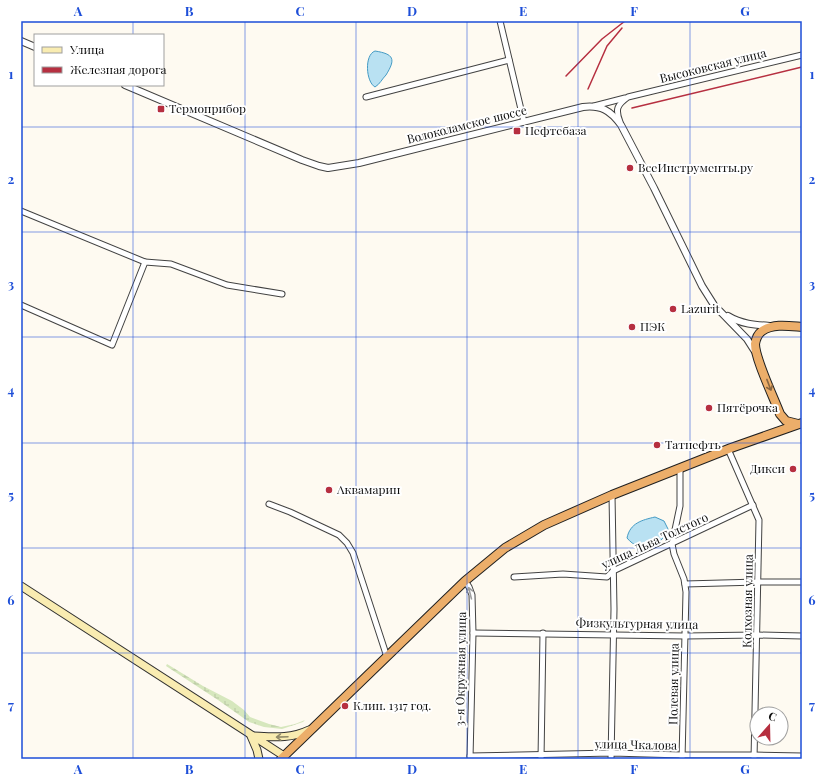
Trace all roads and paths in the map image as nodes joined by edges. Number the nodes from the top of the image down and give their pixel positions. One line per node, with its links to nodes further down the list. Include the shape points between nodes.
1 (500, 21): 5 (street)
2 (21, 41): 3 (street)
3 (34, 47)
4 (802, 55): 8 (street, Высоковская улица)
5 (509, 60): 7 (street); 10 (street)
6 (127, 86): 10 (street, Волоколамское шоссе, via 302,160 328,168 359,163)
7 (366, 97)
8 (628, 97): 9 (street, Высоковская улица); 11 (street, via 618,108 617,114)
9 (594, 106): 10 (street, Волоколамское шоссе); 11 (street, via 608,111)
10 (524, 122)
11 (621, 125): 16 (street)
12 (21, 211): 13 (street)
13 (145, 262): 14 (street, via 171,264 227,284); 15 (street, via 112,345)
14 (282, 294)
15 (21, 305)
16 (714, 305): 17 (street, via 739,322); 19 (street, via 747,339)
17 (774, 326): 18 (highway); 19 (highway, via 763,330 757,336)
18 (802, 327)
19 (757, 356): 20 (highway, one-way to 20)
20 (780, 414): 21 (highway, via 786,421); 22 (highway, via 778,426)
21 (801, 424): 22 (highway)
22 (773, 433): 23 (highway)
23 (728, 449): 24 (highway); 27 (street, Колхозная улица)
24 (680, 468): 25 (highway); 28 (street, Полевая улица, via 680,506)
25 (612, 495): 29 (street); 31 (highway, via 544,524 505,548)
26 (270, 504): 42 (street, via 326,528 347,542 353,553)
27 (753, 505): 28 (street, улица Льва Толстого); 32 (street, Колхозная улица, via 760,520)
28 (672, 544): 29 (street, улица Льва Толстого); 34 (street, Полевая улица)
29 (613, 571): 30 (street, улица Льва Толстого, via 607,577 563,574); 38 (street)
30 (514, 577)
31 (465, 581): 36 (street, 3-я Окружная улица, one-way to 31, via 472,595); 42 (highway)
32 (758, 582): 33 (street); 34 (street); 39 (street, Колхозная улица)
33 (802, 582)
34 (685, 584): 40 (street, Полевая улица)
35 (21, 586): 44 (main road)
36 (473, 633): 37 (street, Физкультурная улица); 47 (street, 3-я Окружная улица)
37 (542, 633): 38 (street, Физкультурная улица); 48 (street)
38 (614, 634): 40 (street, Физкультурная улица); 45 (street)
39 (757, 635): 40 (street, Физкультурная улица); 41 (street, Физкультурная улица); 50 (street, Колхозная улица)
40 (685, 636): 49 (street, Полевая улица)
41 (802, 636)
42 (387, 657): 43 (highway)
43 (312, 729): 44 (main road, one-way to 44, via 298,735 282,737); 51 (highway)
44 (251, 736): 51 (main road); 52 (main road)
45 (612, 756): 48 (street, улица Чкалова); 49 (street, улица Чкалова)
46 (802, 756): 50 (street, улица Чкалова)
47 (470, 757): 48 (street, улица Чкалова)
48 (541, 757)
49 (682, 757): 50 (street, улица Чкалова)
50 (754, 757)
51 (283, 758)
52 (259, 759)

